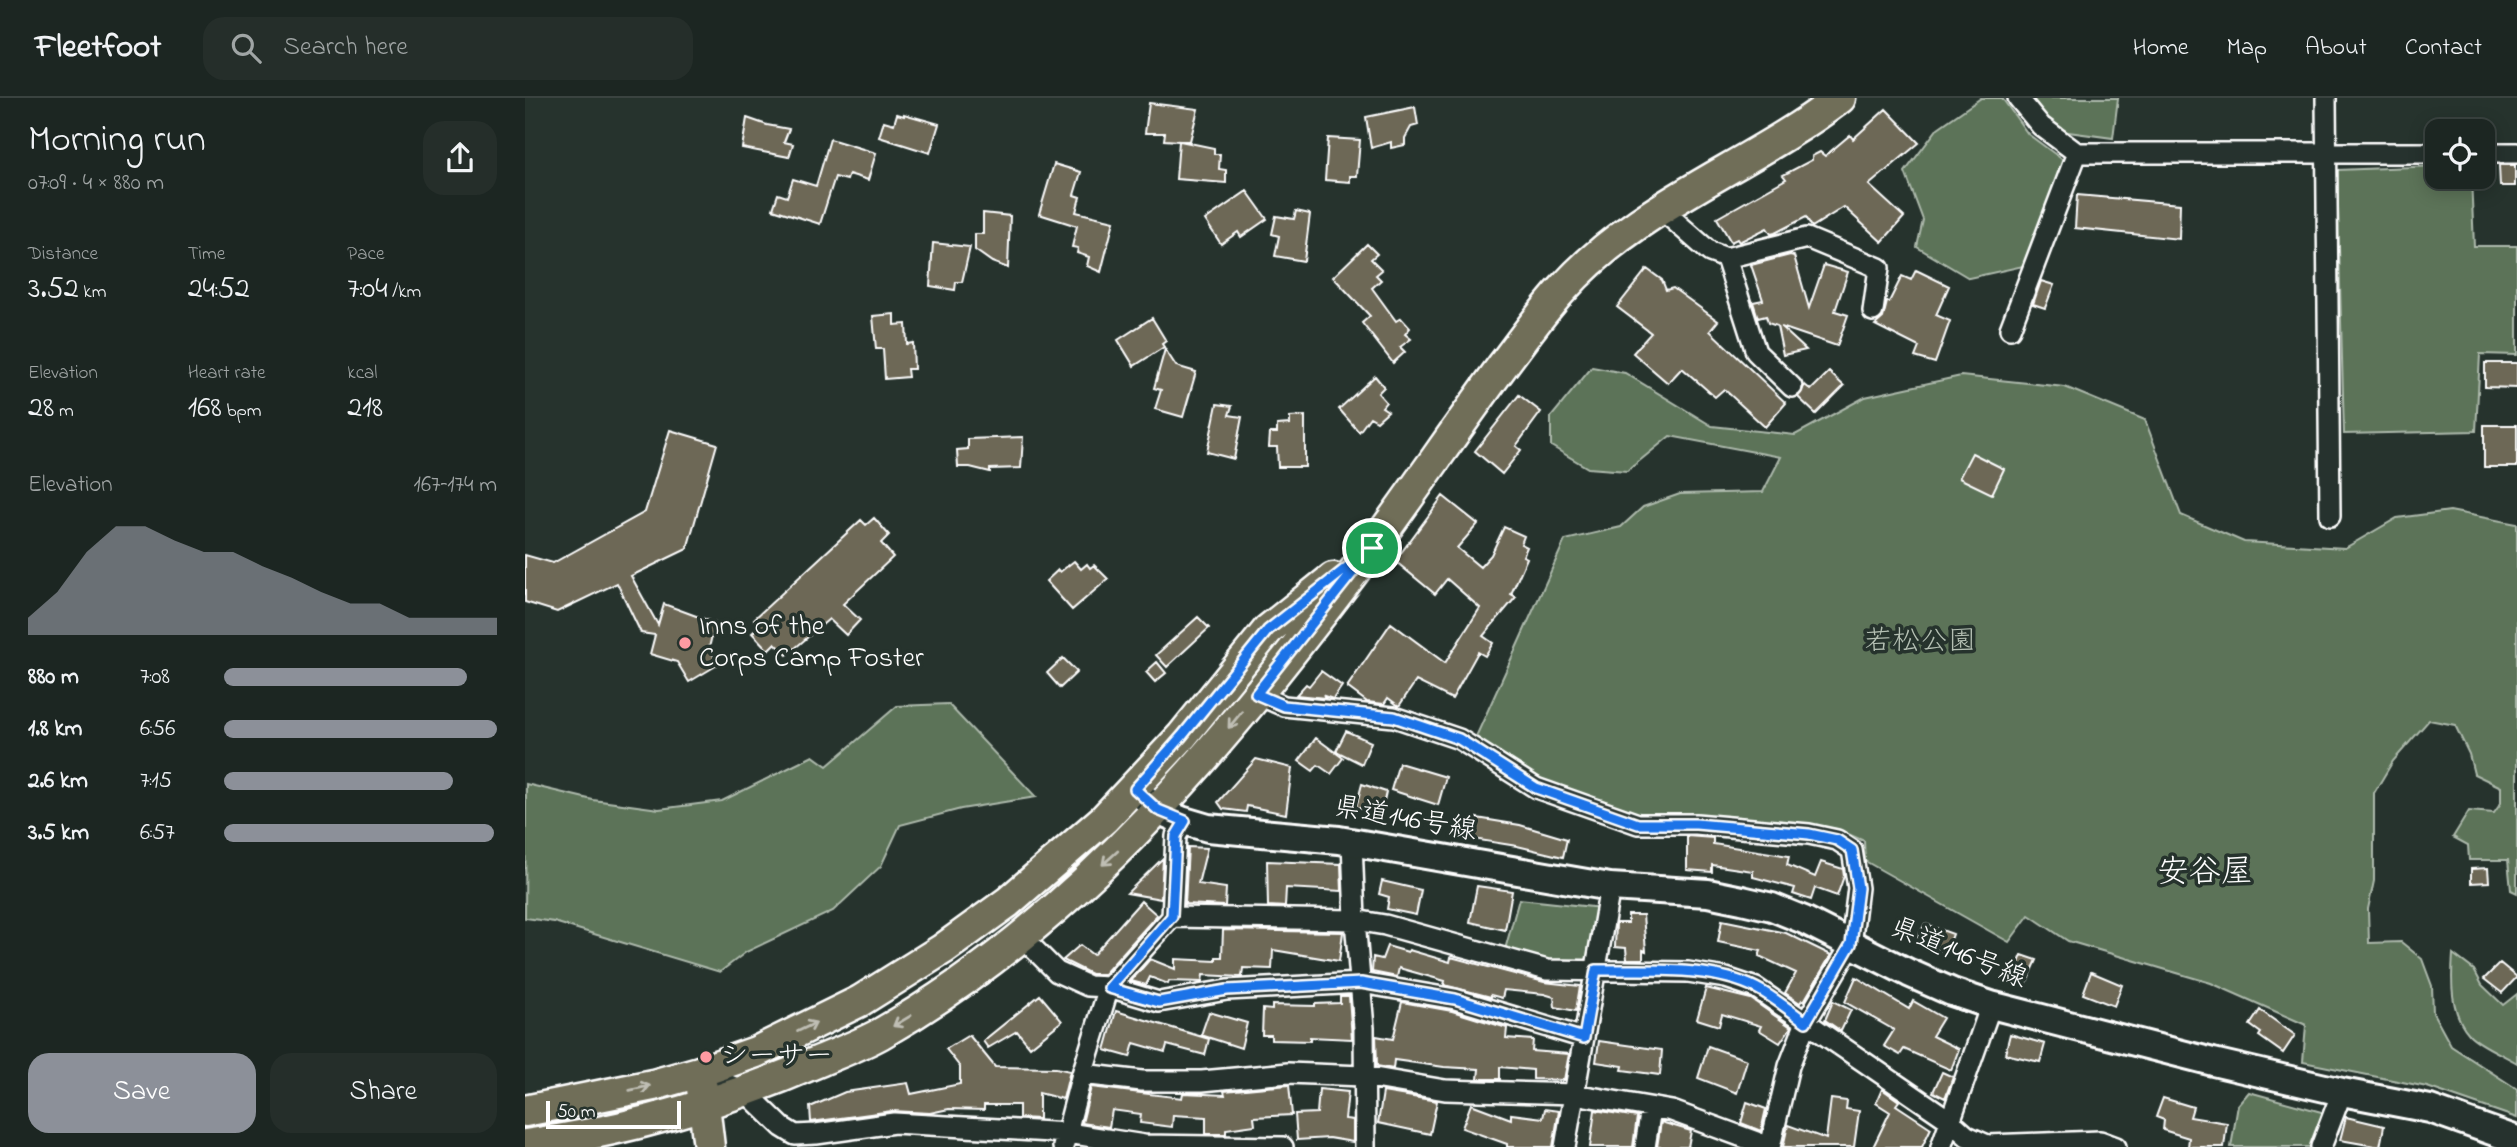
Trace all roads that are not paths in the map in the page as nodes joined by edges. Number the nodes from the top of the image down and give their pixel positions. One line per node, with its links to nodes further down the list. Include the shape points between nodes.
1 (1840, 98): 9 (main road)
2 (2018, 98): 4 (street, via 2041,126)
3 (2326, 98): 5 (street)
4 (2077, 153): 5 (street); 12 (street)
5 (2327, 153): 6 (street); 14 (street)
6 (2425, 153)
7 (2495, 153): 8 (street)
8 (2517, 153)
9 (1661, 209): 10 (street, via 1710,252); 15 (main road, via 1603,250 1561,290)
10 (1726, 258): 11 (street, via 1807,238 1879,268); 13 (street, via 1756,352)
11 (1873, 311)
12 (2010, 329)
13 (1792, 387)
14 (2330, 516)
15 (1372, 548): 16 (main road); 17 (main road, via 1268,630)
16 (1256, 694): 18 (main road, one-way to 18); 25 (street, via 1284,706 1394,717 1459,739 1536,788 1638,824 1696,824 1837,840 1852,850 1858,888)
17 (1135, 789): 18 (main road, 県道146号線); 32 (main road, one-way to 17, via 756,1052 860,1001 943,949 1008,902)
18 (1158, 810): 19 (main road, 県道146号線); 24 (main road, one-way to 24)
19 (1185, 821): 20 (main road, 県道146号線, via 1208,828); 22 (street, via 1176,836)
20 (1352, 842): 21 (main road, 県道146号線); 23 (street)
21 (1610, 887): 25 (main road, 県道146号線, via 1708,893 1772,907); 26 (street)
22 (1172, 916): 23 (street); 28 (street)
23 (1355, 920): 26 (street, via 1547,970); 27 (street)
24 (1021, 936): 28 (street, via 1057,972 1088,986); 35 (main road, one-way to 35, via 959,984 876,1037)
25 (1851, 944): 29 (main road, 県道146号線, via 1931,983); 30 (street)
26 (1596, 970): 30 (street, via 1688,972 1726,978 1756,988); 31 (street)
27 (1361, 983): 28 (street, via 1227,990 1159,1002); 31 (street, via 1455,999); 34 (street)
28 (1109, 988): 33 (street)
29 (1991, 1005): 36 (main road, 県道146号線); 41 (street)
30 (1806, 1022): 41 (street); 50 (street, via 1789,1066)
31 (1584, 1038): 37 (street)
32 (699, 1072): 35 (street); 38 (main road); 40 (main road, one-way to 32)
33 (1082, 1074): 34 (street, via 1142,1081 1288,1073); 42 (street)
34 (1363, 1076): 37 (street, via 1445,1090); 47 (street)
35 (746, 1092): 38 (main road); 42 (street, via 795,1135 894,1123)
36 (2342, 1092): 43 (main road, 県道146号線, via 2430,1109); 53 (street)
37 (1574, 1094): 39 (street); 48 (street)
38 (705, 1106): 44 (main road); 45 (main road)
39 (1651, 1108): 49 (street); 50 (street, via 1672,1111)
40 (525, 1111)
41 (1949, 1120): 51 (street); 52 (street, via 1987,1145 2101,1141)
42 (1066, 1140): 46 (street)
43 (2517, 1140)
44 (525, 1145)
45 (709, 1147)
46 (1283, 1147)
47 (1365, 1147)
48 (1565, 1147)
49 (1645, 1147)
50 (1770, 1147)
51 (1941, 1147)
52 (2116, 1147)
53 (2321, 1147)

